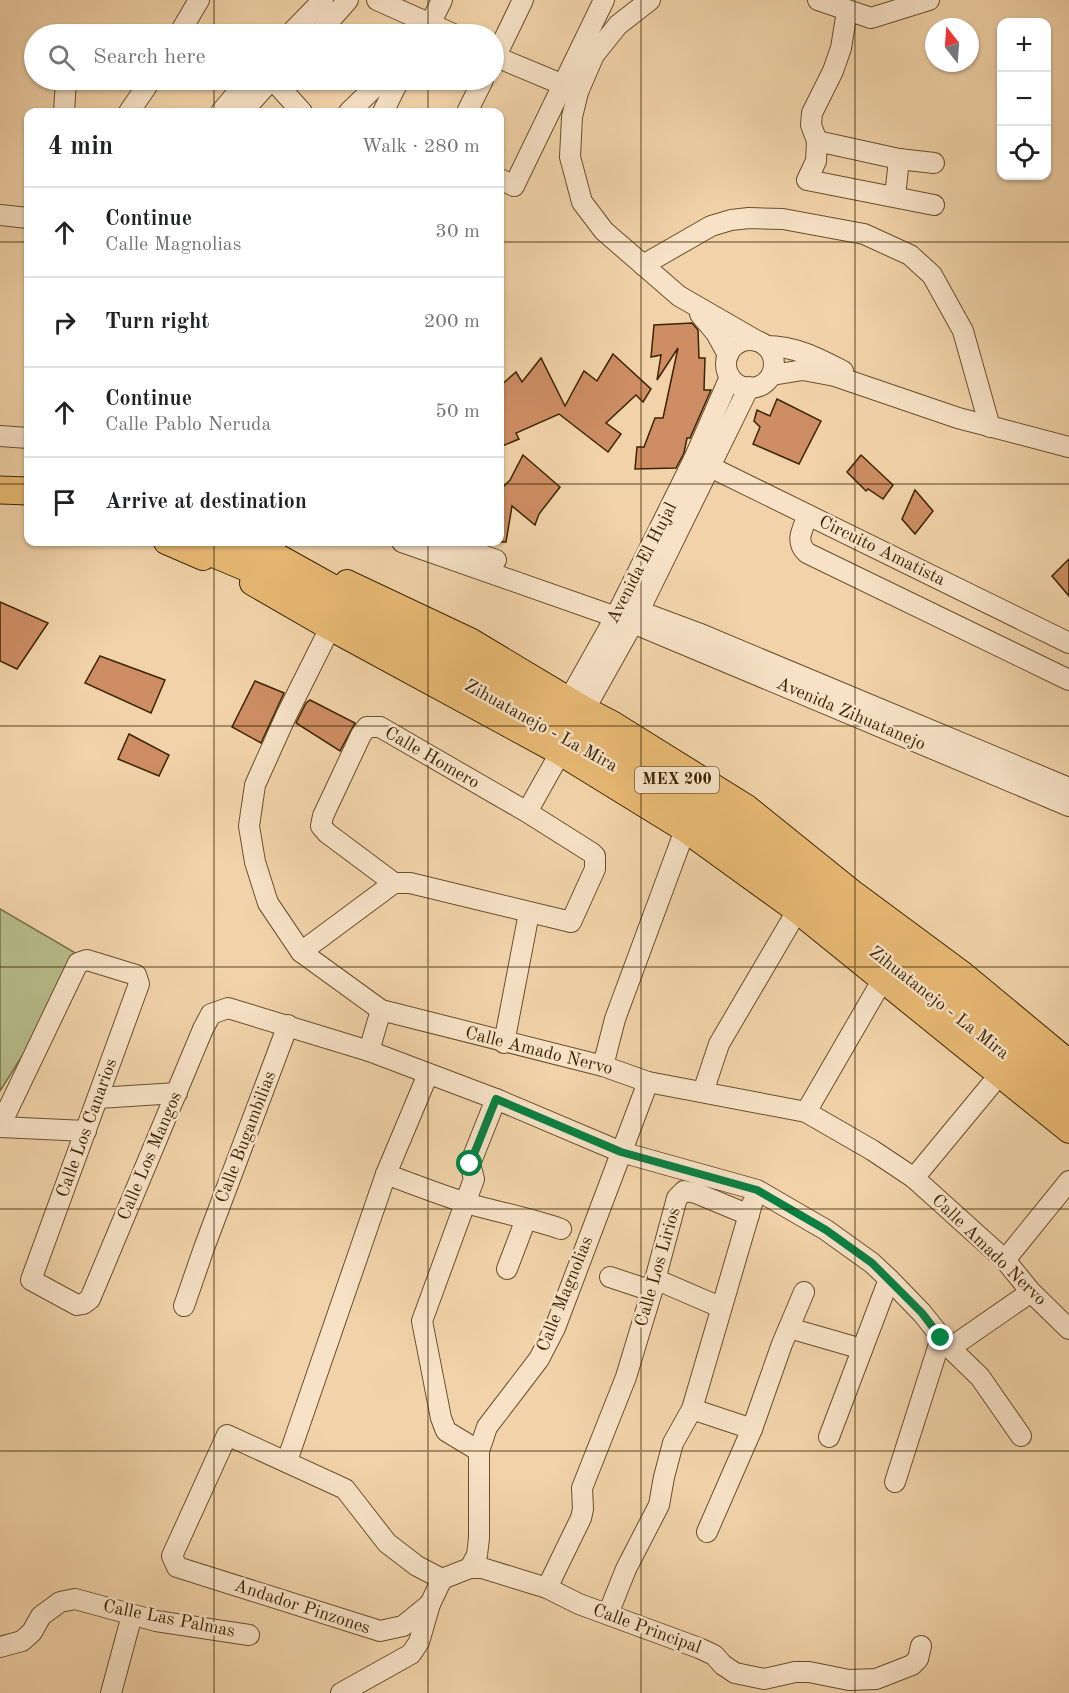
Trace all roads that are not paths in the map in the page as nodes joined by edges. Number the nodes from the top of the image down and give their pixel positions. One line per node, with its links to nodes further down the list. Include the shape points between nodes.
1 (199, 0): 13 (street)
2 (348, 0): 12 (street)
3 (377, 0): 16 (street)
4 (442, 0): 17 (street)
5 (523, 0): 18 (street)
6 (604, 0): 20 (street)
7 (650, 0): 20 (street, via 618,25)
8 (818, 0): 11 (street)
9 (929, 0): 11 (street, via 871,18)
10 (321, 1): 12 (street); 14 (street)
11 (847, 11): 37 (street, via 837,59 812,113 811,125)
12 (332, 19): 15 (street)
13 (185, 24)
14 (299, 24)
15 (327, 24)
16 (419, 24)
17 (430, 24)
18 (504, 37)
19 (504, 61): 20 (street)
20 (570, 88): 40 (street); 45 (street, via 570,157 582,202 604,231)
21 (65, 90): 29 (street)
22 (144, 90): 30 (street)
23 (240, 90): 31 (street)
24 (263, 90): 32 (street)
25 (281, 90): 33 (street)
26 (372, 90): 34 (street)
27 (394, 90): 35 (street)
28 (478, 90): 36 (street)
29 (64, 108)
30 (132, 108)
31 (224, 108)
32 (246, 108)
33 (298, 108)
34 (353, 108)
35 (385, 108)
36 (469, 108)
37 (817, 141): 38 (street); 41 (street, via 816,161 807,180)
38 (899, 159): 39 (street); 41 (street)
39 (934, 163)
40 (507, 182)
41 (896, 197): 42 (street)
42 (934, 205)
43 (0, 215): 44 (street)
44 (24, 218)
45 (643, 265): 46 (street); 53 (street, via 711,226 749,218 783,219 864,234 910,255 932,275 963,331)
46 (692, 305): 47 (street); 48 (street, via 716,333)
47 (762, 344): 48 (street, via 745,340); 49 (street, via 774,363); 52 (street, via 802,351)
48 (728, 355): 50 (street)
49 (772, 375): 51 (street, via 759,386); 52 (street, via 802,370)
50 (730, 377): 51 (street); 57 (street, Avenida El Hujal)
51 (749, 387): 57 (street, Avenida El Hujal)
52 (874, 388): 53 (street)
53 (990, 427): 56 (street)
54 (0, 436): 55 (street)
55 (24, 438)
56 (1069, 447)
57 (701, 462): 62 (street, Circuito Amatista); 69 (street, Avenida El Hujal)
58 (0, 490): 59 (highway)
59 (24, 491)
60 (24, 508): 61 (highway)
61 (0, 509)
62 (808, 514): 71 (street, Circuito Amatista); 73 (street, via 799,538 800,548 807,553)
63 (175, 546): 70 (main road, via 243,577)
64 (196, 546): 74 (highway, Zihuatanejo - La Mira / MEX 200, via 260,573)
65 (252, 546): 74 (highway, Zihuatanejo - La Mira / MEX 200, via 444,646)
66 (280, 546): 74 (main road, via 390,604 470,640)
67 (414, 546): 69 (street)
68 (455, 546): 69 (street)
69 (627, 614): 72 (street, Avenida Zihuatanejo); 74 (street, Avenida El Hujal)
70 (330, 628): 74 (main road); 82 (street, Calle Amado Nervo, via 255,785 249,826 268,903)
71 (1069, 643)
72 (767, 670): 75 (street, Avenida Zihuatanejo); 76 (street, Avenida Zihuatanejo, via 856,718)
73 (1069, 680)
74 (564, 726): 77 (street, Avenida El Hujal); 78 (main road); 84 (highway, Zihuatanejo - La Mira / MEX 200, via 711,802); 99 (highway, Zihuatanejo - La Mira / MEX 200, via 691,812 809,899)
75 (1069, 788)
76 (1069, 806)
77 (527, 812): 79 (street, Calle Homero, via 380,727 367,727 321,826); 81 (street, Calle Homero, via 595,856 595,869 571,922)
78 (685, 830): 80 (main road); 90 (street, via 615,1019)
79 (394, 883): 81 (street, Calle Homero, via 410,883); 82 (street)
80 (797, 911): 83 (main road); 95 (street, via 719,1044)
81 (529, 913): 87 (street)
82 (301, 952): 85 (street, Calle Amado Nervo)
83 (883, 979): 92 (main road); 100 (street)
84 (958, 981): 89 (main road); 94 (highway, Zihuatanejo - La Mira / MEX 200)
85 (381, 1010): 87 (street, Calle Amado Nervo); 88 (street)
86 (288, 1025): 88 (street); 96 (street, Calle Los Mangos, via 228,1008 211,1014); 121 (street, Calle Bugambilias)
87 (504, 1043): 90 (street, Calle Amado Nervo)
88 (369, 1051): 91 (street)
89 (1069, 1062)
90 (603, 1066): 93 (street, Calle Amado Nervo)
91 (428, 1074): 98 (street); 105 (street)
92 (1000, 1074): 103 (main road); 106 (street)
93 (648, 1082): 95 (street, Calle Amado Nervo); 104 (street, Calle Magnolias)
94 (1069, 1083)
95 (703, 1092): 100 (street, Calle Amado Nervo)
96 (177, 1094): 97 (street); 117 (street, Calle Los Mangos, via 90,1299 76,1305)
97 (98, 1098): 101 (street, Calle Los Canarios, via 139,984 136,975 87,960 78,963); 102 (street, Calle Los Canarios)
98 (496, 1099): 104 (street); 109 (street, via 470,1164 474,1179)
99 (1069, 1108)
100 (806, 1112): 106 (street, Calle Amado Nervo)
101 (0, 1127): 102 (street)
102 (86, 1131): 117 (street, Calle Los Canarios)
103 (1069, 1131)
104 (621, 1152): 108 (street); 131 (street, Calle Magnolias, via 555,1328 539,1359 486,1427)
105 (386, 1174): 109 (street); 132 (street)
106 (914, 1178): 113 (street, Calle Amado Nervo)
107 (1069, 1181): 113 (street)
108 (757, 1190): 110 (street); 116 (street, via 826,1230)
109 (465, 1202): 111 (street); 131 (street, via 422,1321 446,1431)
110 (748, 1215): 118 (street, Calle Los Lirios, via 684,1191 677,1198); 122 (street)
111 (526, 1219): 112 (street); 114 (street)
112 (561, 1228)
113 (1005, 1260): 120 (street, Calle Amado Nervo)
114 (507, 1269)
115 (610, 1277): 118 (street)
116 (890, 1279): 125 (street); 126 (street)
117 (31, 1280)
118 (654, 1285): 122 (street); 137 (street, Calle Los Lirios, via 626,1377 582,1488 581,1518)
119 (804, 1292): 123 (street)
120 (1031, 1292): 124 (street, Calle Amado Nervo); 125 (street)
121 (184, 1306)
122 (720, 1307): 127 (street)
123 (789, 1328): 126 (street); 128 (street)
124 (1069, 1329)
125 (946, 1343): 129 (street, via 980,1377); 133 (street)
126 (862, 1349): 130 (street)
127 (692, 1409): 128 (street); 139 (street, via 673,1443 659,1505)
128 (752, 1429): 134 (street)
129 (1022, 1436)
130 (829, 1437)
131 (479, 1450): 135 (street, Calle Magnolias, via 479,1538)
132 (287, 1461): 136 (street, via 345,1489 387,1542 417,1566); 138 (street, Andador Pinzones, via 228,1435 172,1556 177,1567 380,1631 403,1626)
133 (895, 1482)
134 (706, 1532)
135 (470, 1568): 136 (street); 137 (street, Calle Principal, via 482,1568)
136 (442, 1579): 138 (street, Andador Pinzones)
137 (547, 1588): 139 (street, Calle Principal)
138 (430, 1604): 147 (street, via 411,1654)
139 (608, 1614): 144 (street, Calle Principal, via 714,1655 723,1665)
140 (132, 1615): 141 (street, Calle Las Palmas); 143 (street, Calle Las Palmas, via 75,1599 60,1602 40,1616 22,1641); 146 (street)
141 (249, 1635)
142 (921, 1646): 145 (street, Calle Principal, via 912,1665)
143 (0, 1647)
144 (759, 1686): 145 (street, Calle Principal, via 795,1672 808,1672)
145 (851, 1687)
146 (111, 1693)
147 (341, 1693)

